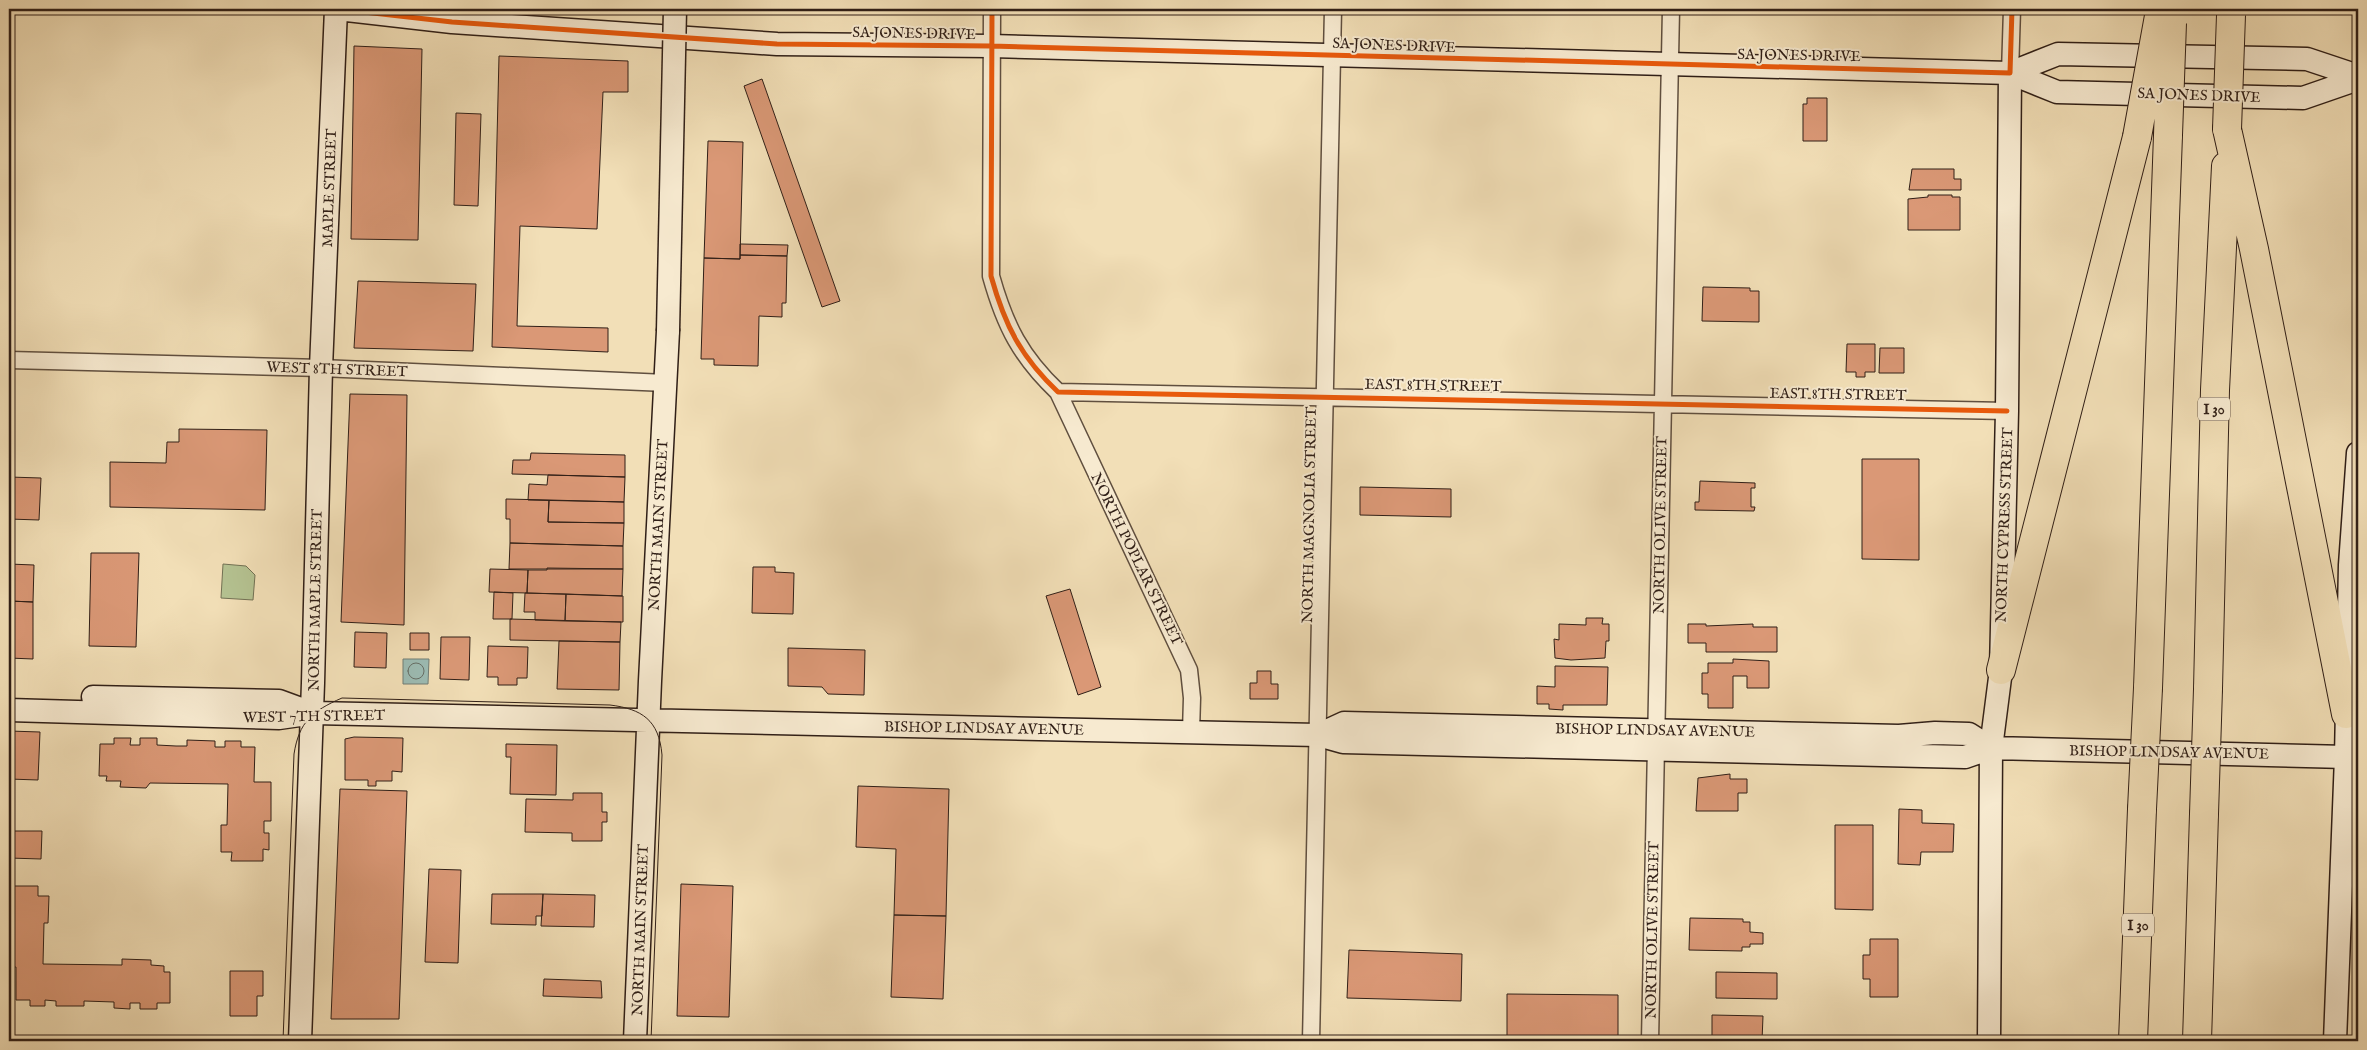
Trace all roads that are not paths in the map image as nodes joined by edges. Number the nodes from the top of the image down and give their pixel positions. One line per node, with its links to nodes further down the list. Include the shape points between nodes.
1 (337, 9): 9 (main road, SA JONES DRIVE, via 452,22 777,44); 16 (main road, MAPLE STREET)
2 (675, 9): 17 (main road, NORTH MAIN STREET, bridge)
3 (992, 9): 9 (street)
4 (1333, 9): 10 (street, NORTH MAGNOLIA STREET)
5 (1671, 9): 11 (street, NORTH OLIVE STREET)
6 (2012, 9): 12 (street, NORTH CYPRESS STREET)
7 (2166, 12): 23 (highway, bridge); 39 (highway, I 30, bridge, via 2168,136)
8 (2231, 12): 14 (highway, I 30, bridge)
9 (991, 46): 10 (main road, SA JONES DRIVE); 18 (street, via 991,276 998,304 1020,350)
10 (1332, 56): 11 (main road, SA JONES DRIVE); 19 (street, NORTH MAGNOLIA STREET)
11 (1670, 64): 12 (main road, SA JONES DRIVE); 20 (street, NORTH OLIVE STREET)
12 (2010, 73): 13 (main road, SA JONES DRIVE, via 2058,54 2307,59); 13 (main road, SA JONES DRIVE, via 2057,92 2302,98); 21 (main road, NORTH CYPRESS STREET)
13 (2358, 77)
14 (2227, 129): 27 (highway, via 2254,249); 40 (highway, I 30, bridge, via 2215,390)
15 (9, 360): 16 (street, WEST 8TH STREET)
16 (321, 368): 17 (street, WEST 8TH STREET); 26 (main road, NORTH MAPLE STREET)
17 (666, 383): 28 (main road, NORTH MAIN STREET)
18 (1058, 392): 19 (street, EAST 8TH STREET); 29 (street, NORTH POPLAR STREET, via 1189,670)
19 (1324, 396): 20 (street, EAST 8TH STREET); 30 (street, NORTH MAGNOLIA STREET)
20 (1662, 403): 21 (street, EAST 8TH STREET); 31 (street, NORTH OLIVE STREET)
21 (2007, 411): 23 (main road, NORTH CYPRESS STREET)
22 (2358, 452): 27 (main road, via 2350,565)
23 (2000, 670): 32 (main road, NORTH CYPRESS STREET)
24 (9, 695): 26 (main road, via 279,701)
25 (9, 710): 26 (main road, WEST 7TH STREET, via 279,718)
26 (312, 713): 28 (main road, WEST 7TH STREET); 34 (main road, NORTH MAPLE STREET)
27 (2346, 714): 33 (main road)
28 (650, 720): 29 (main road, BISHOP LINDSAY AVENUE); 35 (main road, NORTH MAIN STREET)
29 (1191, 732): 30 (main road, BISHOP LINDSAY AVENUE)
30 (1318, 735): 31 (main road, BISHOP LINDSAY AVENUE, via 1344,723); 36 (street, NORTH MAGNOLIA STREET)
31 (1656, 740): 32 (main road, BISHOP LINDSAY AVENUE, via 1935,733 1969,734); 37 (street, NORTH OLIVE STREET)
32 (1991, 748): 33 (main road, BISHOP LINDSAY AVENUE); 38 (main road, NORTH CYPRESS STREET)
33 (2354, 757): 41 (main road)
34 (300, 1041)
35 (635, 1041)
36 (1311, 1041)
37 (1650, 1041)
38 (1989, 1041)
39 (2133, 1041)
40 (2197, 1041)
41 (2335, 1041)

